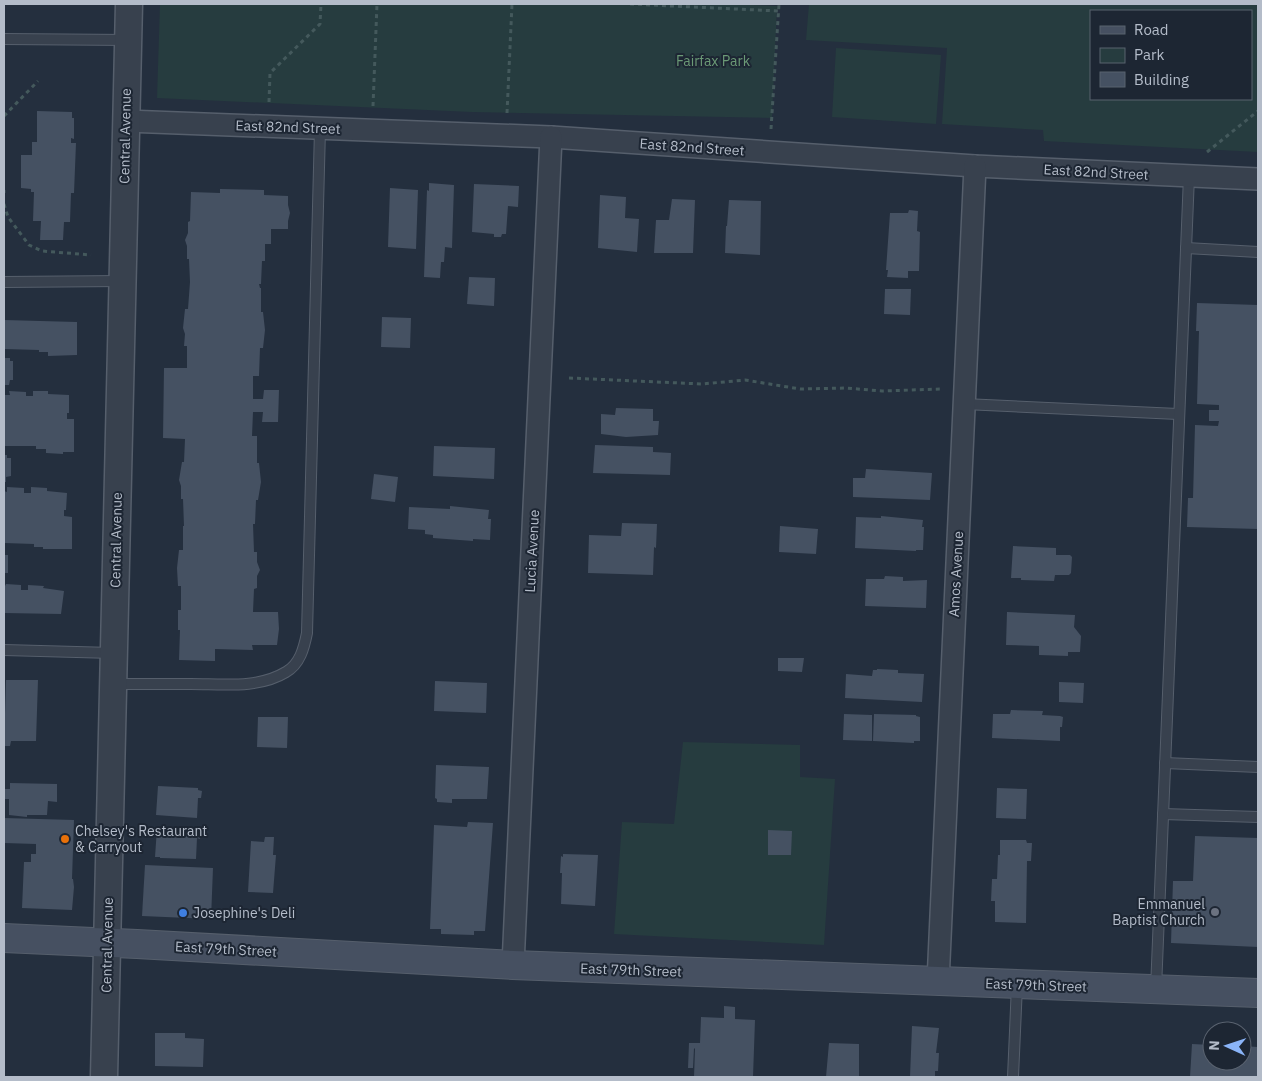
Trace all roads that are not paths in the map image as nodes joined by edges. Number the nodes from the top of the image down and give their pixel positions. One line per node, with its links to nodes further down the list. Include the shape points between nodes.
1 (129, 4): 3 (street, Central Avenue)
2 (4, 39): 3 (lane)
3 (128, 40): 4 (street, Central Avenue)
4 (126, 121): 5 (street, East 82nd Street); 12 (street, Central Avenue)
5 (320, 128): 6 (street, East 82nd Street); 18 (lane, via 307,633 304,649 287,672 248,684)
6 (550, 137): 7 (street, East 82nd Street); 25 (street, Lucia Avenue)
7 (975, 166): 8 (street, East 82nd Street); 14 (street, Amos Avenue)
8 (1188, 176): 9 (street, East 82nd Street); 10 (lane)
9 (1258, 179)
10 (1186, 248): 11 (lane); 15 (lane)
11 (1258, 252)
12 (122, 281): 13 (lane); 17 (street, Central Avenue)
13 (4, 282)
14 (964, 404): 15 (lane); 26 (street, Amos Avenue)
15 (1178, 414): 19 (lane)
16 (4, 650): 17 (lane)
17 (114, 653): 18 (street, Central Avenue)
18 (113, 684): 24 (street, Central Avenue)
19 (1165, 763): 20 (lane); 21 (lane)
20 (1258, 767)
21 (1163, 814): 22 (lane); 28 (lane)
22 (1258, 817)
23 (4, 938): 24 (main road, East 79th Street)
24 (107, 942): 25 (main road, East 79th Street); 30 (street, Central Avenue)
25 (513, 965): 26 (main road, East 79th Street)
26 (938, 982): 27 (main road, East 79th Street)
27 (1017, 984): 28 (main road, East 79th Street); 31 (lane)
28 (1156, 990): 29 (main road, East 79th Street)
29 (1258, 993)
30 (104, 1077)
31 (1013, 1077)

